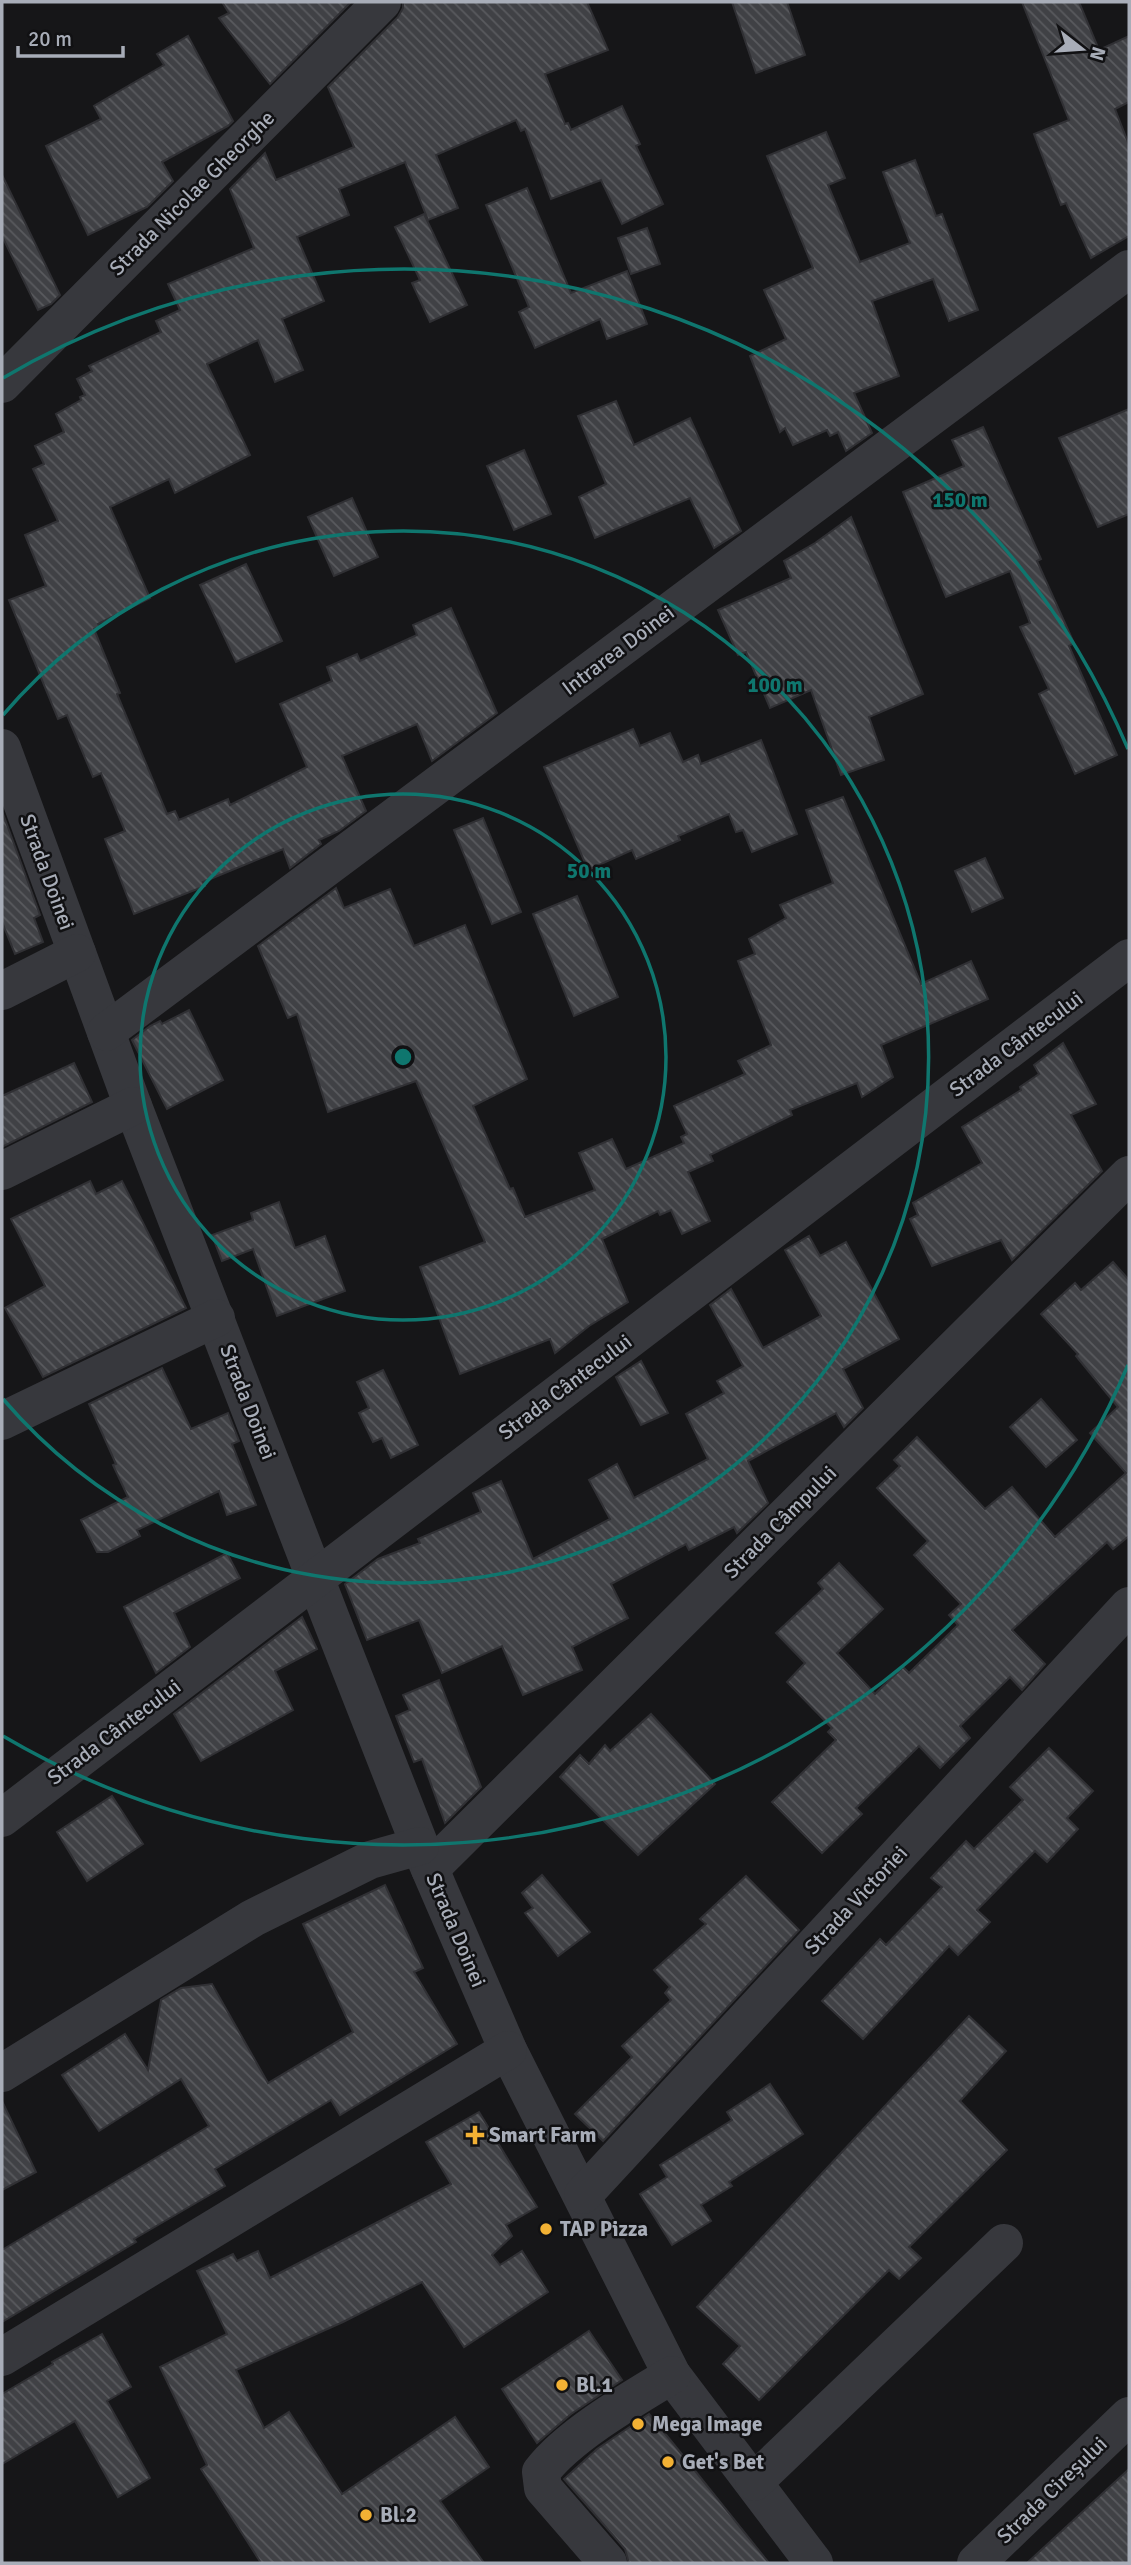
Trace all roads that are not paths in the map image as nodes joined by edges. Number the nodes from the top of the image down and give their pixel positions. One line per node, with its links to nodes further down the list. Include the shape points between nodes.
1 (382, 2): 3 (street, Strada Nicolae Gheorghe)
2 (1129, 269): 8 (street, Intrarea Doinei)
3 (2, 384)
4 (2, 748): 5 (street, Strada Doinei)
5 (77, 953): 7 (street); 8 (street, Strada Doinei)
6 (1129, 958): 14 (street, Strada Cântecului)
7 (2, 991)
8 (106, 1031): 9 (street, Strada Doinei)
9 (133, 1106): 10 (street); 12 (street, Strada Doinei)
10 (2, 1171)
11 (1129, 1175): 17 (street, Strada Câmpului)
12 (216, 1318): 13 (street); 14 (street, Strada Doinei)
13 (2, 1421)
14 (315, 1578): 16 (street, Strada Cântecului); 17 (street, Strada Doinei)
15 (1129, 1606): 20 (street, Strada Victoriei)
16 (2, 1818)
17 (425, 1857): 18 (street, Strada Doinei); 19 (street, via 370,1860 253,1918)
18 (508, 2050): 20 (street, Strada Doinei); 22 (street)
19 (2, 2073)
20 (583, 2194): 23 (street, Strada Doinei)
21 (1004, 2244): 25 (street)
22 (2, 2357)
23 (672, 2375): 25 (street, Strada Doinei); 26 (street, via 554,2455 541,2472 542,2488)
24 (1129, 2416): 28 (street, Strada Cireșului)
25 (754, 2482): 27 (street, Strada Doinei)
26 (608, 2563)
27 (814, 2563)
28 (975, 2563)

